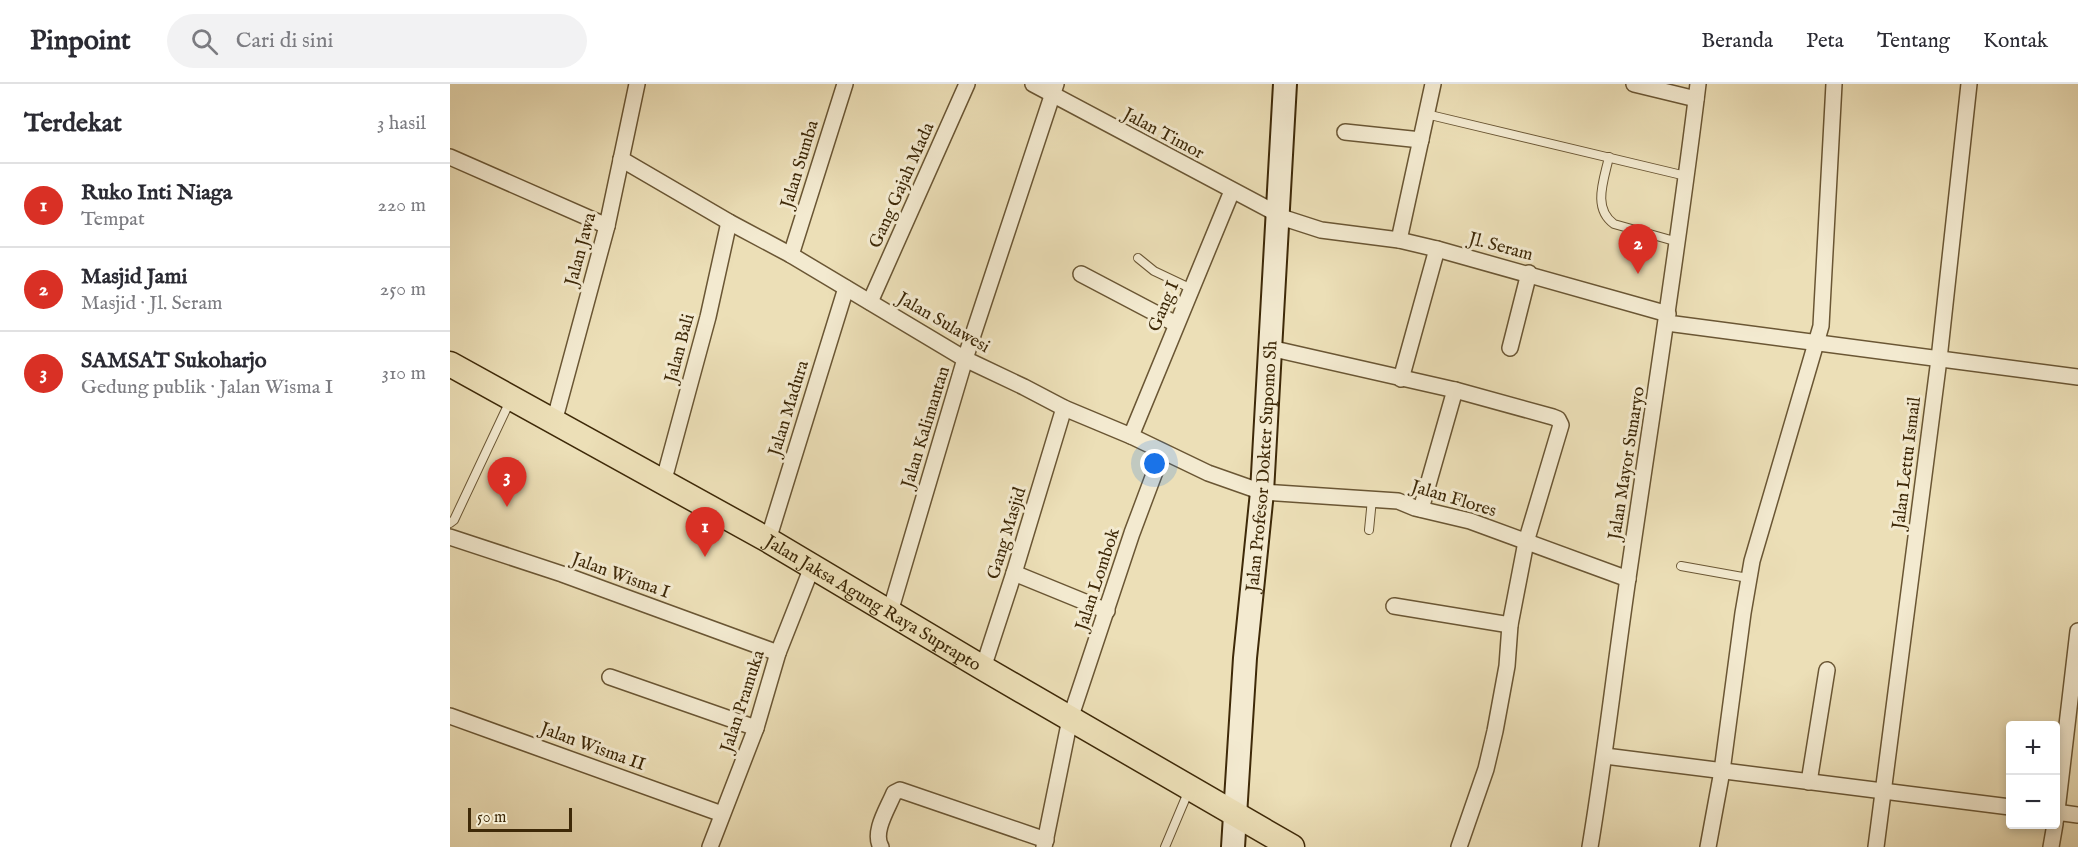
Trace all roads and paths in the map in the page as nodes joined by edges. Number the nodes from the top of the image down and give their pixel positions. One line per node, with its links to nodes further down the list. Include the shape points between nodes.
1 (636, 84): 17 (street, Jalan Jawa)
2 (967, 84): 33 (street, Gang Gajah Mada)
3 (1033, 84): 10 (street, Jalan Timor)
4 (1285, 84): 20 (street, Jalan Profesor Dokter Supomo Sh)
5 (1432, 84): 12 (street)
6 (1634, 84): 11 (street)
7 (1834, 84): 36 (street, via 1824,298)
8 (1969, 84): 40 (street, Jalan Lettu Ismail)
9 (843, 85): 27 (street, Jalan Sumba)
10 (1054, 89): 19 (street, Jalan Timor); 39 (street, Jalan Kalimantan)
11 (1697, 92): 18 (street, Jalan Mayor Sunaryo)
12 (1426, 114): 14 (street); 16 (lane)
13 (1345, 132): 14 (street)
14 (1421, 140): 24 (street)
15 (450, 157): 22 (street)
16 (1609, 157): 18 (lane); 25 (lane, via 1600,198 1608,219)
17 (621, 159): 21 (street, Jalan Sulawesi); 22 (street, Jalan Jawa)
18 (1686, 176): 25 (street, Jalan Mayor Sunaryo)
19 (1232, 191): 20 (street, Jalan Timor); 32 (street, Gang I)
20 (1278, 214): 23 (street, Jalan Timor); 38 (street, Jalan Profesor Dokter Supomo Sh)
21 (729, 222): 27 (street, Jalan Sulawesi); 50 (street, Jalan Bali)
22 (607, 226): 47 (street, Jalan Jawa)
23 (1316, 229): 24 (street, Jl. Seram)
24 (1399, 240): 26 (street, Jl. Seram)
25 (1678, 242): 34 (street, Jalan Mayor Sunaryo)
26 (1437, 249): 29 (street, Jl. Seram); 43 (street)
27 (791, 255): 31 (street, Jalan Sulawesi)
28 (1137, 258): 32 (lane)
29 (1529, 273): 34 (street, Jl. Seram); 37 (street)
30 (1081, 274): 35 (street)
31 (846, 288): 33 (street, Jalan Sulawesi); 57 (street, Jalan Madura)
32 (1192, 289): 35 (street, Gang I)
33 (870, 302): 39 (street, Jalan Sulawesi)
34 (1667, 319): 36 (street, Jl. Seram); 63 (street, Jalan Mayor Sunaryo)
35 (1176, 324): 48 (street, Gang I)
36 (1817, 344): 40 (street, Jl. Seram); 62 (street)
37 (1510, 348)
38 (1285, 352): 43 (street); 51 (street, Jalan Profesor Dokter Supomo Sh)
39 (965, 359): 46 (street, Jalan Sulawesi); 66 (street, Jalan Kalimantan)
40 (1939, 359): 42 (street, Jl. Seram); 81 (street, Jalan Lettu Ismail)
41 (450, 364): 45 (main road, Jalan Jaksa Agung Raya Suprapto)
42 (2078, 377)
43 (1401, 379): 44 (street)
44 (1455, 390): 53 (street); 58 (street, via 1554,417 1559,422 1560,430)
45 (512, 398): 47 (main road, Jalan Jaksa Agung Raya Suprapto); 54 (lane)
46 (1064, 408): 48 (street, Jalan Sulawesi); 61 (street, Gang Masjid)
47 (554, 422): 50 (main road, Jalan Jaksa Agung Raya Suprapto)
48 (1131, 436): 49 (street, Jalan Sulawesi)
49 (1162, 453): 51 (street, Jalan Sulawesi); 65 (street, Jalan Lombok)
50 (663, 483): 57 (main road, Jalan Jaksa Agung Raya Suprapto)
51 (1262, 492): 52 (street, Jalan Flores); 84 (street, Jalan Profesor Dokter Supomo Sh, via 1245,658)
52 (1372, 500): 53 (street, Jalan Flores, via 1398,501); 55 (lane)
53 (1421, 509): 58 (street, Jalan Flores, via 1470,521)
54 (450, 523)
55 (1368, 530)
56 (450, 537): 69 (street, Jalan Wisma I)
57 (768, 540): 60 (main road, Jalan Jaksa Agung Raya Suprapto)
58 (1526, 542): 63 (street, Jalan Flores); 67 (street)
59 (1681, 566): 62 (lane)
60 (812, 567): 66 (main road, Jalan Jaksa Agung Raya Suprapto); 69 (street, Jalan Pramuka)
61 (1014, 573): 65 (street); 70 (street, Gang Masjid)
62 (1748, 578): 77 (street)
63 (1628, 579): 76 (street, Jalan Mayor Sunaryo)
64 (1394, 606): 67 (street)
65 (1107, 611): 74 (street, Jalan Lombok)
66 (890, 612): 70 (main road, Jalan Jaksa Agung Raya Suprapto)
67 (1509, 625): 94 (street, via 1507,666 1496,731)
68 (2078, 631): 79 (street)
69 (778, 653): 75 (street, Jalan Pramuka)
70 (983, 668): 74 (main road, Jalan Jaksa Agung Raya Suprapto)
71 (1827, 669): 78 (street)
72 (610, 677): 75 (street)
73 (450, 716): 83 (street, Jalan Wisma II)
74 (1070, 719): 80 (main road, Jalan Jaksa Agung Raya Suprapto); 88 (street, Jalan Lombok)
75 (756, 728): 83 (street, Jalan Pramuka)
76 (1605, 756): 77 (street); 95 (street, Jalan Mayor Sunaryo)
77 (1722, 771): 78 (street); 96 (street)
78 (1809, 782): 81 (street)
79 (2060, 783)
80 (1190, 789): 84 (main road, Jalan Jaksa Agung Raya Suprapto); 91 (lane)
81 (1883, 792): 82 (street); 97 (street, Jalan Lettu Ismail)
82 (2006, 807)
83 (722, 814): 89 (street, Jalan Pramuka)
84 (1235, 815): 92 (street, Jalan Profesor Dokter Supomo Sh); 93 (main road, Jalan Jaksa Agung Raya Suprapto)
85 (2078, 816): 86 (street)
86 (2060, 817)
87 (2054, 829): 98 (street)
88 (1045, 844): 90 (street, via 900,790 894,793 880,827)
89 (710, 847)
90 (881, 847)
91 (1165, 847)
92 (1233, 847)
93 (1292, 847)
94 (1459, 847)
95 (1590, 847)
96 (1708, 847)
97 (1876, 847)
98 (2050, 847)

